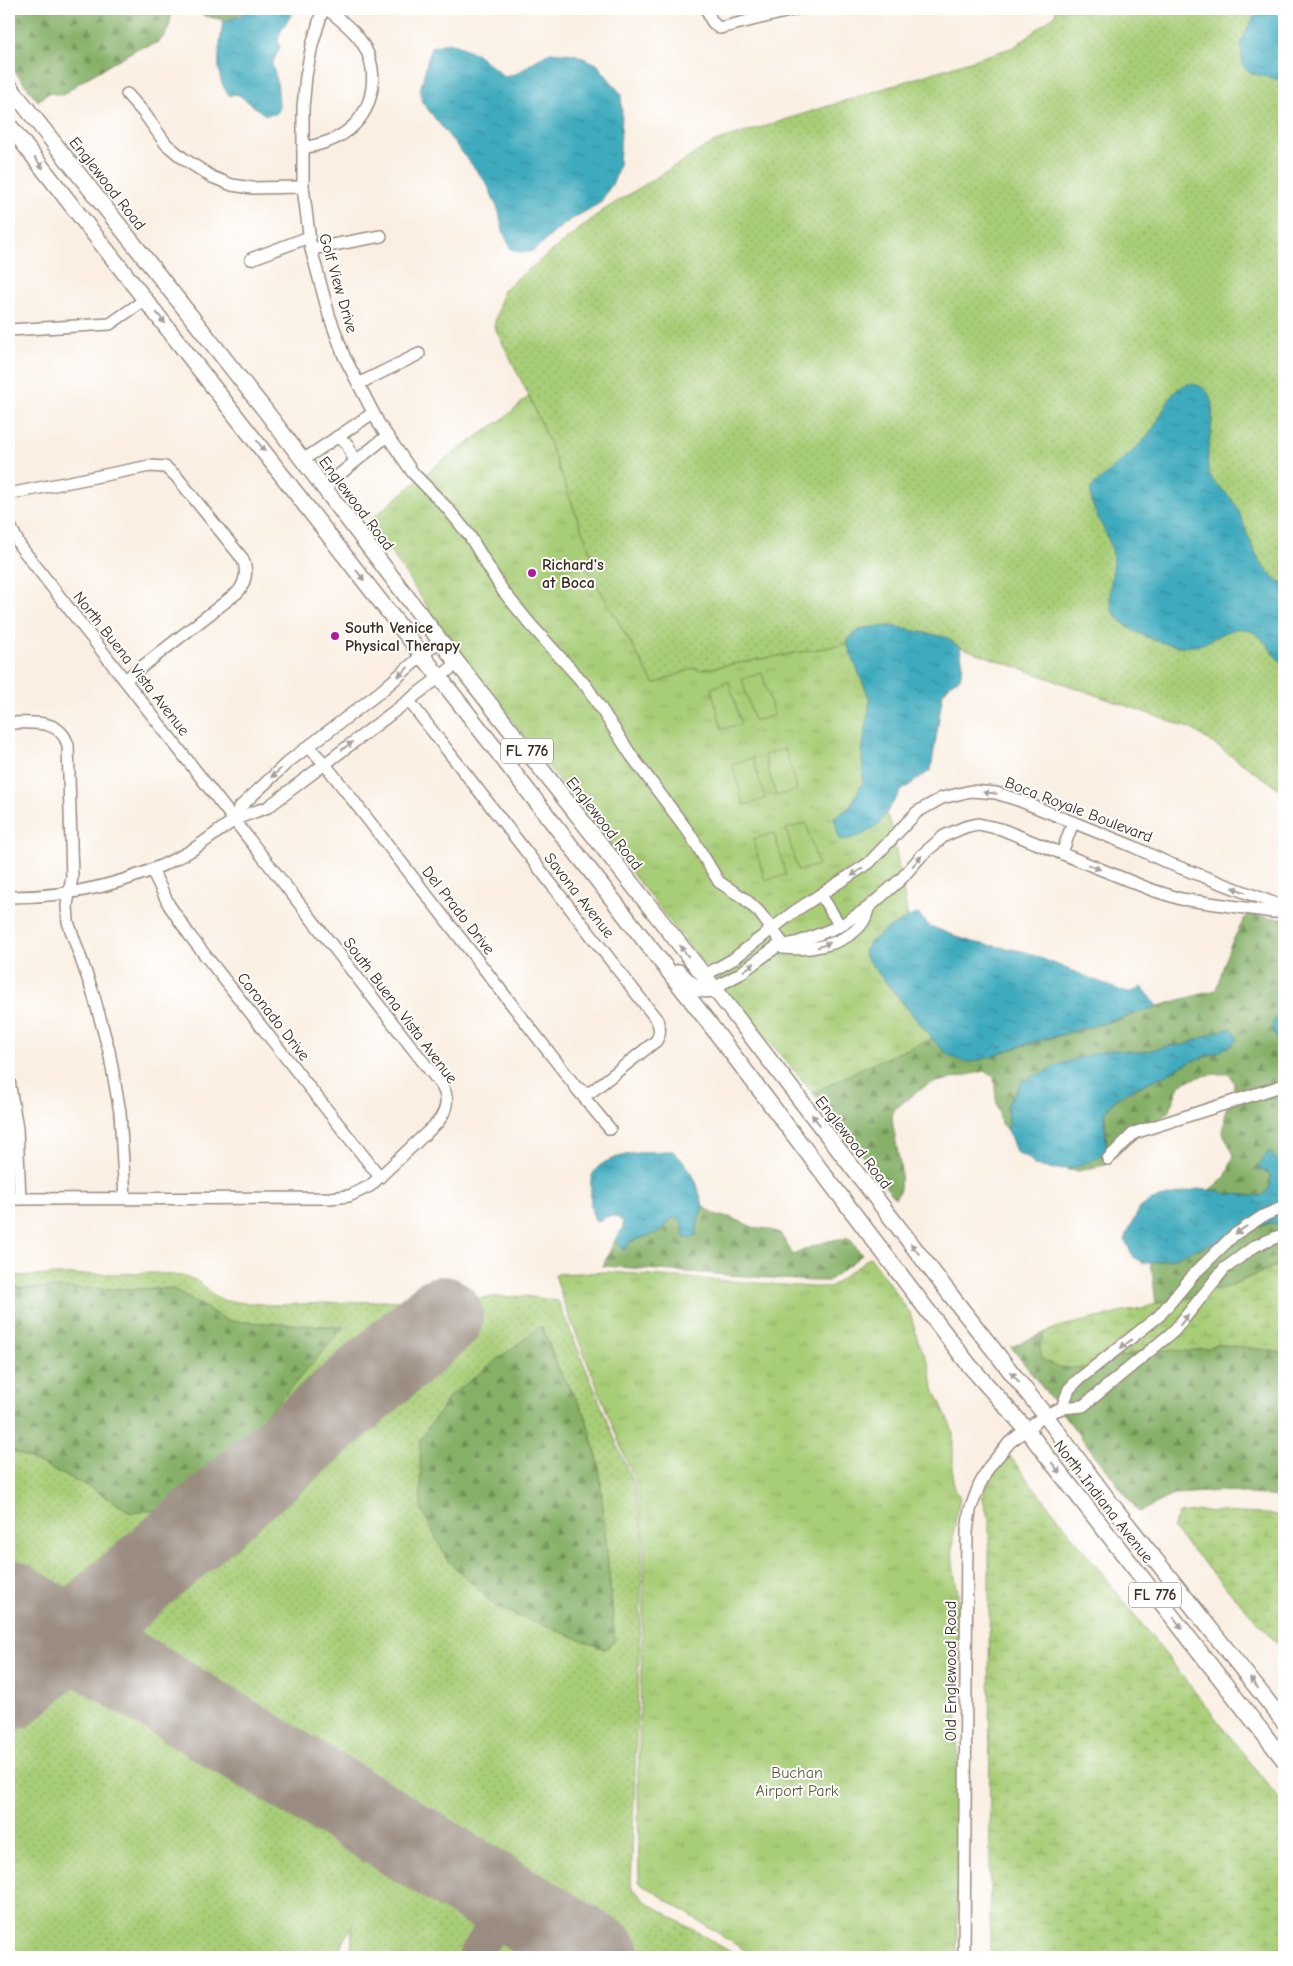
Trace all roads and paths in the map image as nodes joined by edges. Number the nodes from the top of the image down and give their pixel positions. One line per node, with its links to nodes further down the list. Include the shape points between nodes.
1 (323, 9): 8 (street, Golf View Drive, via 306,76)
2 (327, 9): 8 (street, via 358,36 367,51 373,88 357,123 330,141)
3 (707, 9): 4 (street, via 712,22 720,28)
4 (797, 9)
5 (9, 86): 21 (main road, Englewood Road / FL 776)
6 (127, 94): 9 (street, via 166,144 212,177 252,188)
7 (9, 124): 14 (main road, FL 776, one-way to 14)
8 (304, 148): 9 (street, Golf View Drive)
9 (303, 187): 11 (street, Golf View Drive)
10 (381, 236): 12 (street)
11 (309, 237): 12 (street, Golf View Drive); 13 (street)
12 (310, 249): 17 (street, Golf View Drive, via 329,315)
13 (251, 259)
14 (146, 300): 15 (street, via 110,324); 25 (main road, FL 776, one-way to 25)
15 (9, 330)
16 (419, 354): 17 (street)
17 (358, 384): 18 (street, Golf View Drive)
18 (373, 413): 19 (street, Golf View Drive); 20 (street)
19 (388, 436): 22 (street); 49 (street, Golf View Drive, via 413,473 469,535 503,591 587,687 630,755 690,834 719,882 760,912)
20 (338, 437): 21 (street); 22 (street, via 347,444)
21 (303, 460): 23 (main road, Englewood Road / FL 776)
22 (355, 462): 24 (street)
23 (314, 474): 24 (main road, Englewood Road / FL 776); 25 (main road)
24 (324, 488): 28 (main road, Englewood Road / FL 776)
25 (294, 490): 29 (main road, FL 776, one-way to 29)
26 (9, 494): 32 (street, via 150,466 164,467 176,476 242,558 245,571 243,585 238,592)
27 (9, 524): 32 (street, North Buena Vista Avenue, via 20,546)
28 (440, 640): 29 (street); 30 (main road, Englewood Road / FL 776)
29 (422, 655): 31 (main road, FL 776); 35 (street, one-way to 35)
30 (458, 663): 31 (street); 51 (main road, Englewood Road / FL 776, one-way to 30)
31 (440, 678): 33 (street); 44 (main road, FL 776)
32 (125, 680): 37 (street, North Buena Vista Avenue)
33 (409, 701): 36 (street, one-way to 33); 55 (street, Savona Avenue, via 657,1020 660,1028 656,1041 594,1090)
34 (9, 722): 41 (street, via 46,724 59,730 67,741)
35 (308, 747): 36 (street, Del Prado Drive); 37 (street, one-way to 37, via 239,808)
36 (324, 763): 37 (street, via 268,808); 55 (street, Del Prado Drive)
37 (234, 820): 40 (street, via 194,848); 58 (street, South Buena Vista Avenue, via 444,1090 444,1114)
38 (1073, 822): 39 (street); 42 (street, Boca Royale Boulevard, one-way to 42, via 996,793 971,791 942,798 917,812 869,864); 46 (street, Boca Royale Boulevard, one-way to 38, via 1168,863)
39 (1062, 853): 45 (street, one-way to 39, via 944,836 965,827 978,824 1001,829); 47 (street, one-way to 47, via 1181,899)
40 (152, 870): 41 (street, via 121,882); 58 (street, Coronado Drive, via 169,905 190,936)
41 (70, 893): 43 (street); 59 (street, via 67,905 70,929 100,1015 116,1087 123,1140)
42 (821, 895): 48 (street); 49 (street, Boca Royale Boulevard)
43 (9, 898)
44 (612, 898): 52 (main road, via 631,908 694,987); 65 (main road, FL 776, via 969,1365)
45 (869, 906): 48 (street); 50 (street, one-way to 45, via 798,950 821,948 849,934 863,922)
46 (1284, 907)
47 (1284, 911)
48 (840, 926): 50 (street)
49 (772, 929): 50 (street, Golf View Drive); 51 (street, Boca Royale Boulevard, via 732,960)
50 (780, 946): 52 (street, one-way to 50)
51 (703, 976): 52 (main road, Englewood Road / FL 776)
52 (714, 988): 64 (main road, Englewood Road / FL 776, one-way to 52)
53 (9, 1082): 60 (street, via 17,1128)
54 (1284, 1085): 57 (street, via 1134,1132)
55 (580, 1090): 56 (street, Del Prado Drive)
56 (610, 1129)
57 (1108, 1159)
58 (380, 1177): 59 (street, South Buena Vista Avenue, via 362,1191 330,1198)
59 (124, 1198): 60 (street, South Buena Vista Avenue)
60 (14, 1199)
61 (1284, 1207): 63 (street, one-way to 63, via 1262,1216 1234,1235 1195,1273 1159,1316 1069,1389)
62 (1284, 1234): 63 (street, Old Englewood Road, one-way to 62, via 1083,1406 1174,1332 1224,1269 1255,1246)
63 (1062, 1408): 64 (street, Old Englewood Road)
64 (1045, 1415): 65 (street, Old Englewood Road); 66 (main road, North Indiana Avenue / FL 776, one-way to 64)
65 (1026, 1429): 67 (main road, North Indiana Avenue / FL 776, one-way to 67); 68 (street, Old Englewood Road, via 1003,1448 989,1467 974,1498 968,1522)
66 (1284, 1722)
67 (1284, 1760)
68 (964, 1957)

